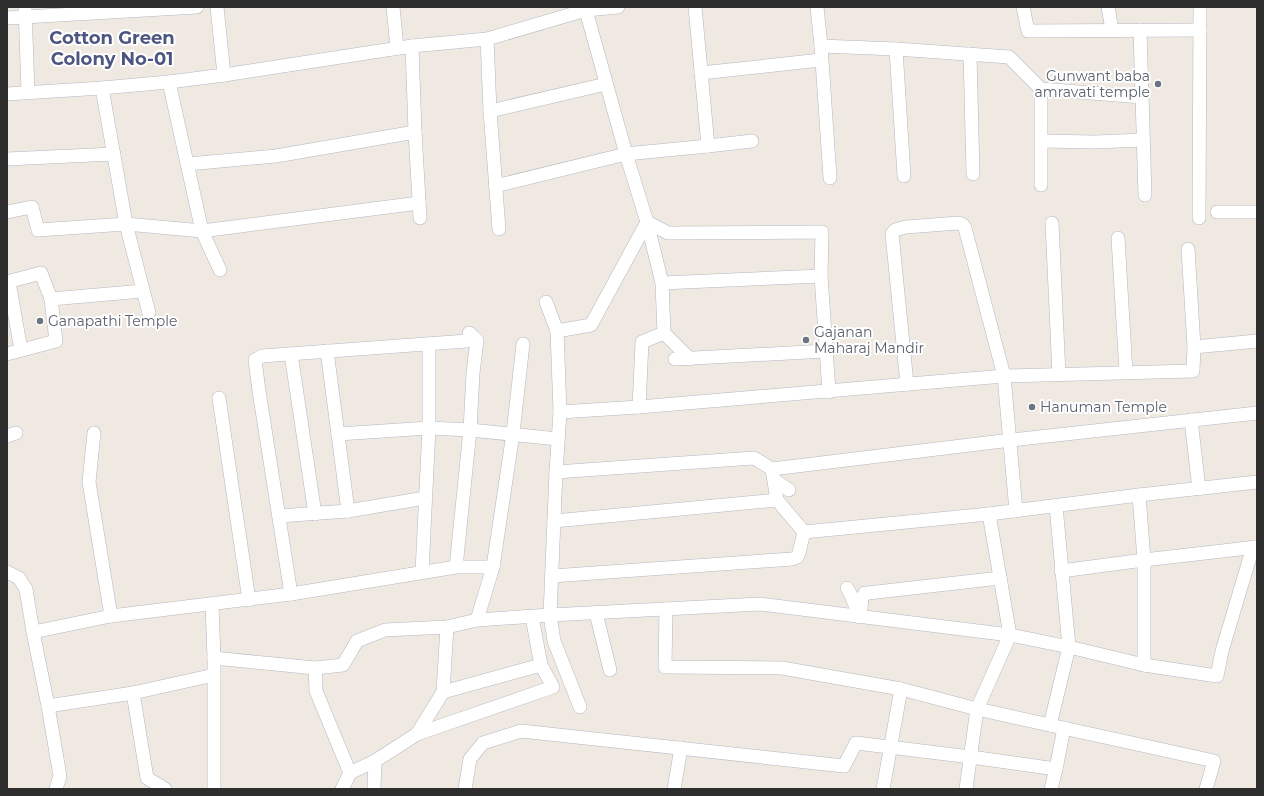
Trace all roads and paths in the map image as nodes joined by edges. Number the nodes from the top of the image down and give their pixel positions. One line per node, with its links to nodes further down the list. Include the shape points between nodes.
1 (197, 7): 11 (street)
2 (217, 7): 24 (street)
3 (393, 7): 19 (street)
4 (618, 7): 10 (street)
5 (695, 7): 23 (street)
6 (816, 7): 18 (street)
7 (1023, 7): 13 (street, via 1028,31)
8 (1108, 7): 13 (street)
9 (1200, 7): 15 (street)
10 (585, 9): 16 (street); 26 (street)
11 (25, 12): 12 (street); 29 (street)
12 (7, 18)
13 (1112, 30): 14 (street)
14 (1140, 30): 15 (street); 31 (street)
15 (1200, 30): 54 (street)
16 (487, 39): 17 (street); 32 (street)
17 (412, 46): 19 (street); 33 (street)
18 (821, 46): 20 (street); 22 (street)
19 (397, 48): 24 (street)
20 (896, 49): 21 (street); 43 (street)
21 (970, 54): 28 (street, via 1009,57); 42 (street)
22 (821, 60): 23 (street); 44 (street)
23 (701, 73): 37 (street)
24 (224, 75): 25 (street)
25 (169, 82): 27 (street); 41 (street)
26 (606, 84): 32 (street); 39 (street)
27 (102, 88): 29 (street); 38 (street)
28 (1041, 89): 31 (street); 36 (street)
29 (28, 92): 30 (street)
30 (7, 94)
31 (1142, 97): 34 (street)
32 (490, 111): 45 (street)
33 (415, 132): 41 (street, via 276,156); 48 (street)
34 (1143, 140): 36 (street); 47 (street)
35 (752, 141): 37 (street)
36 (1042, 141): 46 (street)
37 (708, 146): 39 (street)
38 (114, 154): 40 (street); 56 (street)
39 (626, 154): 45 (street); 52 (street)
40 (7, 159)
41 (188, 164): 58 (street)
42 (973, 174)
43 (904, 176)
44 (830, 178)
45 (495, 186): 57 (street)
46 (1041, 186)
47 (1145, 195)
48 (419, 203): 53 (street); 58 (street)
49 (7, 212): 56 (street, via 32,207 38,230)
50 (1217, 212): 51 (street)
51 (1257, 212)
52 (645, 214): 62 (street, via 668,233 822,232); 64 (street); 69 (street, via 591,324)
53 (420, 218)
54 (1199, 218)
55 (1052, 223): 83 (street)
56 (126, 224): 58 (street); 65 (street)
57 (499, 229)
58 (202, 231): 61 (street)
59 (1118, 238): 82 (street)
60 (1188, 249): 74 (street)
61 (220, 270)
62 (821, 276): 64 (street); 77 (street)
63 (8, 282): 66 (street, via 40,273); 75 (street)
64 (662, 283): 70 (street)
65 (143, 290): 66 (street); 68 (street)
66 (51, 299): 75 (street, via 56,341)
67 (546, 302): 69 (street)
68 (149, 313)
69 (557, 331): 89 (street)
70 (664, 333): 80 (street); 88 (street, via 642,342)
71 (1257, 341): 74 (street)
72 (429, 344): 76 (street); 92 (street); 93 (street, via 468,337 477,340)
73 (523, 344): 95 (street)
74 (1194, 347): 82 (street, via 1193,371)
75 (21, 350): 78 (street)
76 (327, 351): 79 (street); 96 (street)
77 (826, 352): 80 (street); 86 (street)
78 (7, 354)
79 (291, 354): 110 (street); 112 (street, via 262,356 255,360)
80 (690, 359): 81 (street)
81 (675, 360)
82 (1126, 372): 83 (street)
83 (1059, 375): 84 (street)
84 (1004, 376): 85 (street); 85 (street, via 965,228 958,223 906,227 895,230 892,234); 98 (street)
85 (907, 384): 86 (street)
86 (829, 392): 88 (street)
87 (219, 398): 126 (street)
88 (639, 407): 89 (street)
89 (560, 412): 97 (street)
90 (1257, 413): 91 (street)
91 (1191, 420): 98 (street); 102 (street)
92 (429, 428): 93 (street); 96 (street); 105 (street)
93 (470, 430): 95 (street); 117 (street)
94 (94, 433): 131 (street, via 89,482)
95 (513, 433): 97 (street); 118 (street)
96 (338, 434): 109 (street)
97 (558, 439): 99 (street)
98 (1010, 440): 100 (street); 108 (street)
99 (556, 472): 100 (street, via 754,458); 113 (street)
100 (773, 474): 103 (street); 106 (street)
101 (1257, 482): 102 (street)
102 (1199, 489): 104 (street)
103 (789, 490)
104 (1139, 495): 107 (street); 116 (street)
105 (426, 498): 109 (street); 121 (street)
106 (778, 500): 113 (street); 114 (street)
107 (1056, 506): 108 (street); 119 (street)
108 (1016, 510): 111 (street)
109 (348, 511): 110 (street)
110 (315, 514): 112 (street)
111 (989, 514): 114 (street); 123 (street)
112 (279, 516): 125 (street)
113 (554, 521): 122 (street)
114 (804, 532): 122 (street, via 799,553 792,559)
115 (1255, 547): 116 (street); 141 (street, via 1222,651 1217,676)
116 (1144, 560): 119 (street); 141 (street)
117 (456, 567): 118 (street); 121 (street)
118 (492, 567): 134 (street)
119 (1061, 571): 138 (street)
120 (7, 572): 136 (street, via 19,578 26,589)
121 (422, 572): 125 (street)
122 (552, 576): 130 (street)
123 (1000, 578): 133 (street, via 868,593 862,598); 137 (street)
124 (846, 588): 133 (street)
125 (291, 594): 126 (street)
126 (249, 600): 127 (street)
127 (212, 604): 131 (street); 139 (street)
128 (666, 609): 129 (street); 133 (street, via 760,604); 145 (street, via 665,667 782,668)
129 (596, 613): 130 (street); 143 (street)
130 (550, 615): 132 (street); 149 (street, via 554,641)
131 (111, 616): 136 (street)
132 (532, 617): 134 (street); 140 (street)
133 (860, 617): 137 (street)
134 (478, 620): 135 (street)
135 (447, 627): 142 (street, via 385,630 357,641 342,665); 146 (street)
136 (33, 632): 148 (street)
137 (1010, 635): 138 (street); 150 (street)
138 (1069, 647): 141 (street); 151 (street)
139 (214, 658): 142 (street); 144 (street)
140 (541, 665): 146 (street); 153 (street, via 553,686)
141 (1144, 665)
142 (315, 668): 159 (street, via 316,690)
143 (610, 670)
144 (214, 675): 147 (street); 162 (street)
145 (900, 689): 150 (street); 154 (street)
146 (443, 692): 153 (street)
147 (133, 693): 148 (street); 161 (street, via 147,778)
148 (48, 706): 160 (street, via 60,776)
149 (580, 707)
150 (977, 709): 151 (street); 156 (street)
151 (1050, 725): 152 (street)
152 (1064, 728): 158 (street); 170 (street, via 1214,761)
153 (417, 734): 157 (street)
154 (890, 747): 155 (street, via 856,743 844,766); 156 (street); 167 (street)
155 (681, 748): 165 (street, via 521,731 483,743 470,759); 166 (street)
156 (971, 757): 158 (street); 168 (street)
157 (375, 761): 159 (street); 164 (street)
158 (1056, 769): 169 (street)
159 (350, 773): 163 (street)
160 (56, 789)
161 (165, 789)
162 (214, 789)
163 (342, 789)
164 (374, 789)
165 (465, 789)
166 (674, 789)
167 (883, 789)
168 (966, 789)
169 (1051, 789)
170 (1206, 789)

